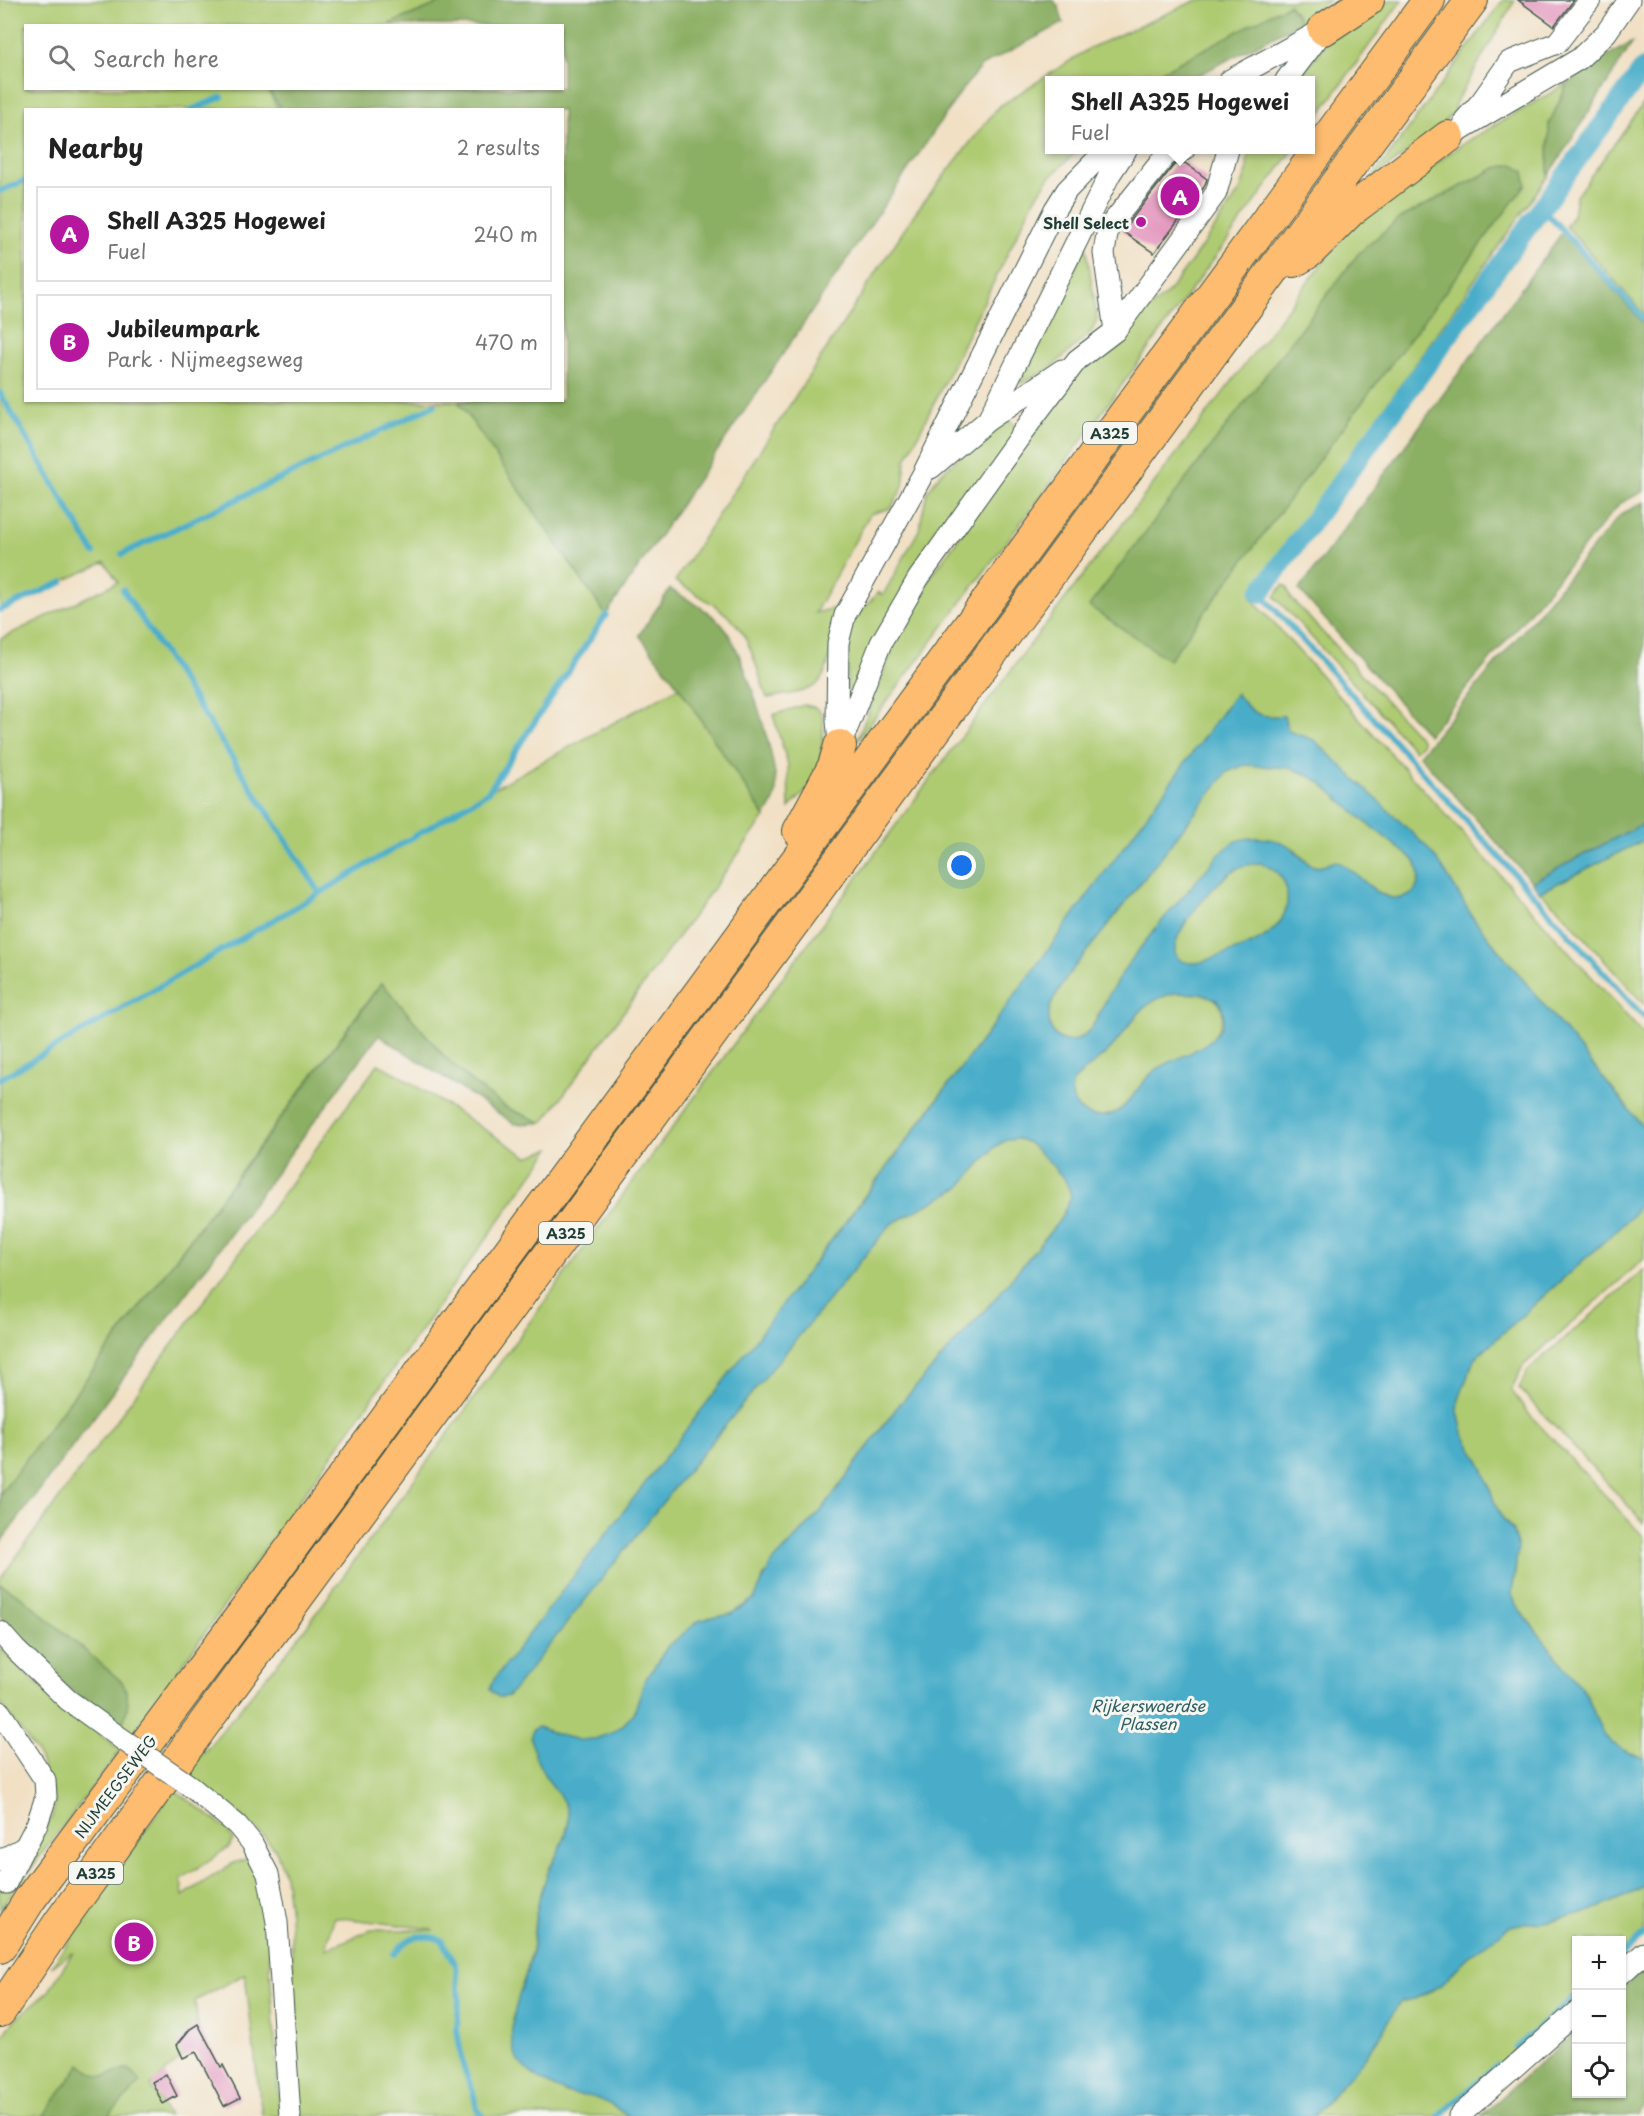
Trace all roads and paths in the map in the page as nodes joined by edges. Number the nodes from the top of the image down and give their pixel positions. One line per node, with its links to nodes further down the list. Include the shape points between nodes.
1 (1368, 0): 6 (highway)
2 (1429, 0): 20 (highway, A325)
3 (1472, 0): 14 (highway, A325)
4 (1590, 0): 9 (street, via 1557,44 1509,62 1481,102)
5 (1629, 0): 9 (street, via 1606,33 1579,59)
6 (1324, 29): 7 (street); 8 (street)
7 (1239, 76)
8 (1290, 76)
9 (1448, 138): 14 (highway, via 1350,211 1309,252)
10 (1102, 154): 18 (street, via 1066,190 1055,209)
11 (1123, 154): 17 (street)
12 (1167, 154): 15 (street, via 1108,228 1104,253)
13 (1227, 154): 15 (street, via 1216,193)
14 (1268, 277): 28 (highway, A325, via 195,1736)
15 (1115, 331): 16 (street)
16 (1077, 360): 17 (street); 19 (street, via 918,579 881,643)
17 (988, 420): 18 (street)
18 (923, 474): 19 (street, via 845,615 838,643)
19 (840, 746): 20 (highway, via 834,766 799,828)
20 (792, 867): 25 (highway, NIJMEEGSEWEG / A325, via 30,1899)
21 (0, 1632): 30 (street, bridge, via 68,1700 190,1786 237,1825 252,1843 268,1874 277,1922)
22 (0, 1712): 23 (street, via 45,1780 46,1797 37,1824)
23 (12, 1854): 24 (street)
24 (6, 1883)
25 (0, 1947)
26 (1644, 1953): 27 (street)
27 (1626, 1969)
28 (0, 2011)
29 (1572, 2016): 31 (street)
30 (290, 2116)
31 (1459, 2116)

